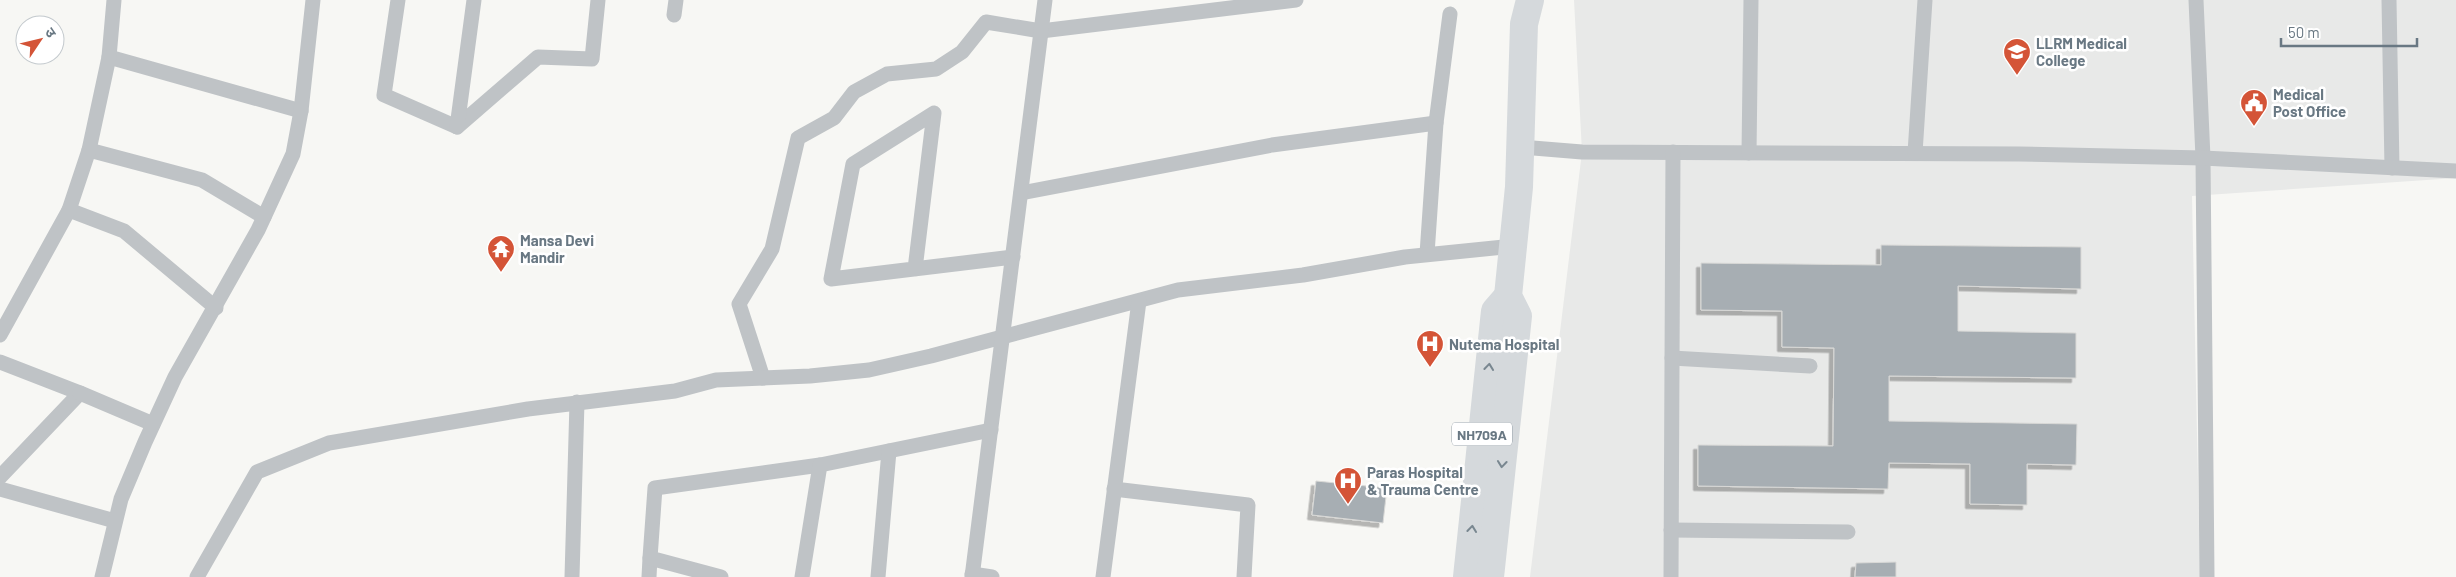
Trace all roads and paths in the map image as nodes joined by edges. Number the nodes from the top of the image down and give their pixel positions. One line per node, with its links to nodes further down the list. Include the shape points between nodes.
1 (114, 0): 19 (street)
2 (313, 0): 20 (street)
3 (398, 0): 22 (street, via 384,95)
4 (474, 0): 22 (street)
5 (598, 0): 22 (street, via 592,59 538,57)
6 (676, 0): 17 (street)
7 (1045, 0): 18 (street)
8 (1296, 0): 14 (street)
9 (1512, 0): 15 (highway, NH709A)
10 (1750, 0): 26 (street)
11 (1925, 0): 27 (street)
12 (2196, 0): 28 (street)
13 (2389, 0): 29 (street)
14 (1224, 4): 18 (street)
15 (1527, 12): 23 (highway, NH709A)
16 (1450, 14): 21 (street)
17 (674, 15)
18 (1041, 31): 31 (street); 46 (street, via 986,22 962,52 936,70 887,74 854,92 834,118 798,138 772,249 739,304)
19 (109, 57): 20 (street); 24 (street)
20 (301, 111): 33 (street, via 293,154)
21 (1436, 123): 31 (street, via 1272,145); 35 (street)
22 (457, 127)
23 (1520, 147): 25 (street, via 1582,152); 34 (highway, NH709A)
24 (89, 150): 32 (street); 33 (street, via 202,180)
25 (1673, 152): 26 (street); 43 (street)
26 (1749, 153): 27 (street)
27 (1914, 154): 28 (street)
28 (2203, 158): 29 (street); 74 (street)
29 (2392, 168): 30 (street)
30 (2456, 171)
31 (1021, 193): 36 (street)
32 (68, 210): 40 (street, via 124,231); 41 (street)
33 (264, 217): 40 (street)
34 (1514, 246): 35 (street); 38 (highway, NH709A)
35 (1428, 254): 39 (street, via 1303,275 1178,290)
36 (1013, 257): 37 (street); 42 (street)
37 (915, 269): 37 (street, via 831,279 853,164 934,113)
38 (1508, 296): 71 (highway, NH709A, one-way to 38, via 1495,312); 72 (highway, NH709A, one-way to 72, via 1518,316)
39 (1139, 301): 42 (street); 55 (street)
40 (216, 308): 49 (street, via 175,377)
41 (0, 335)
42 (1003, 337): 46 (street, via 869,370); 50 (street)
43 (1672, 358): 45 (street); 57 (street)
44 (0, 362): 47 (street)
45 (1810, 366)
46 (763, 378): 48 (street, via 716,380 675,391)
47 (80, 393): 49 (street); 53 (street)
48 (577, 402): 62 (street, via 329,443 268,466 256,472); 63 (street)
49 (153, 424): 56 (street, via 121,498)
50 (991, 430): 51 (street); 60 (street)
51 (890, 451): 52 (street); 67 (street)
52 (820, 465): 59 (street, via 655,488); 66 (street)
53 (0, 477)
54 (0, 489): 56 (street)
55 (1114, 489): 69 (street); 70 (street, via 1248,505)
56 (115, 522): 61 (street)
57 (1671, 530): 58 (street); 73 (street)
58 (1848, 532)
59 (650, 558): 64 (street); 65 (street)
60 (972, 576): 68 (street)
61 (102, 577)
62 (197, 577)
63 (572, 577)
64 (649, 577)
65 (720, 577)
66 (802, 577)
67 (878, 577)
68 (992, 577)
69 (1103, 577)
70 (1244, 577)
71 (1467, 577)
72 (1490, 577)
73 (1671, 577)
74 (2207, 577)

